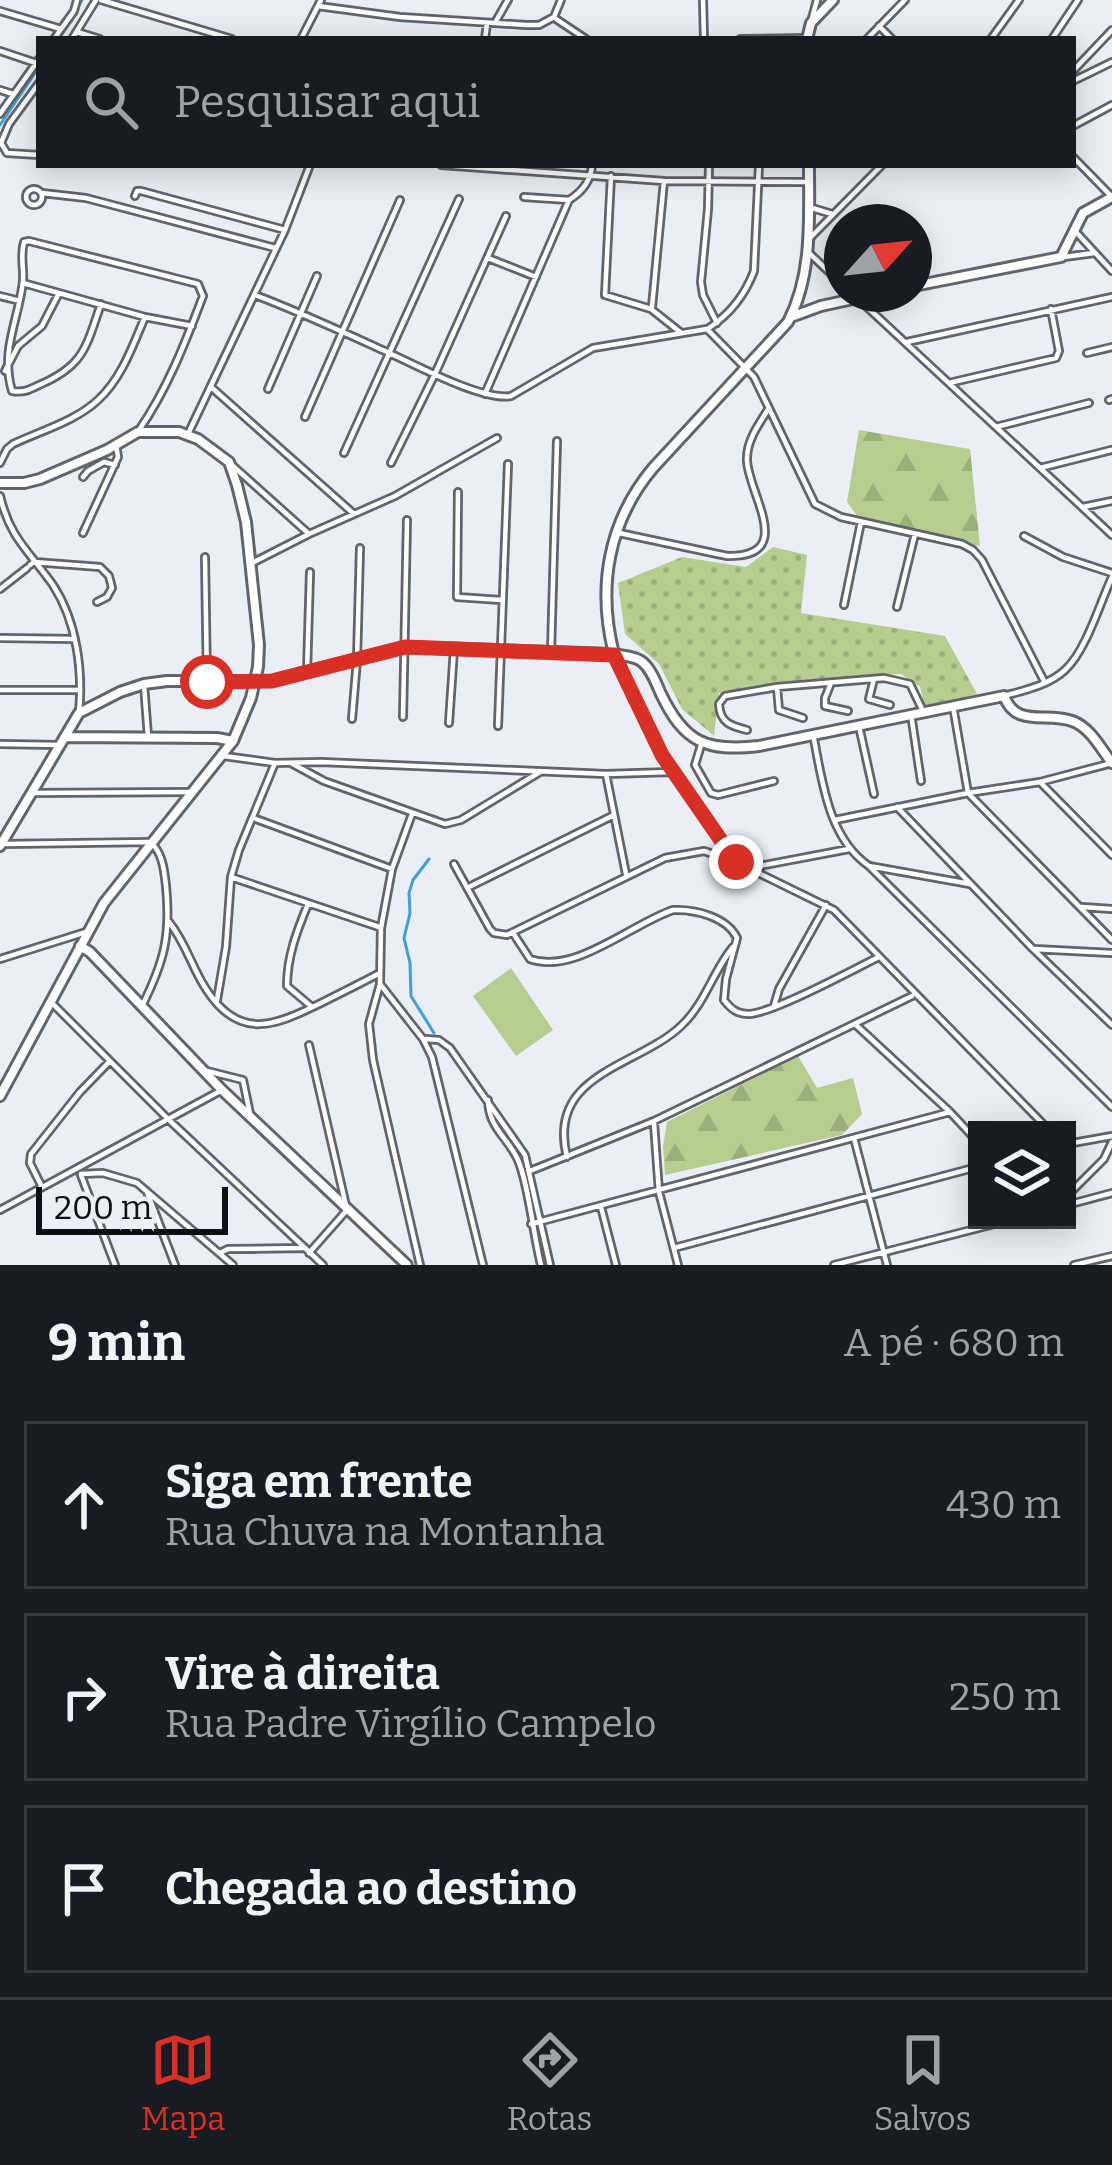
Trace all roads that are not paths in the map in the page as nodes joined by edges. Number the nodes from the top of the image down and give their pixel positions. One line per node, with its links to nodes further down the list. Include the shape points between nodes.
1 (77, 0): 20 (street)
2 (99, 0): 11 (street); 22 (street)
3 (508, 0): 16 (street)
4 (561, 0): 14 (street)
5 (703, 0): 31 (street)
6 (817, 0): 17 (street)
7 (833, 0): 17 (street)
8 (905, 0): 18 (street)
9 (1019, 0): 35 (street)
10 (1078, 0): 36 (street)
11 (112, 2): 19 (street)
12 (320, 3): 15 (street); 28 (street)
13 (0, 10): 20 (street)
14 (554, 17): 16 (street, via 538,25); 30 (street)
15 (487, 23): 16 (street); 29 (street)
16 (496, 23)
17 (811, 23): 32 (street)
18 (879, 26): 33 (street); 34 (street)
19 (193, 27): 26 (street); 27 (street)
20 (61, 29): 23 (street)
21 (1112, 30): 37 (street)
22 (77, 32): 24 (street); 25 (street)
23 (56, 36)
24 (74, 36)
25 (90, 36)
26 (190, 36)
27 (222, 36)
28 (303, 36)
29 (485, 36)
30 (582, 36)
31 (704, 36)
32 (808, 36)
33 (869, 36)
34 (889, 36)
35 (993, 36)
36 (1054, 36)
37 (1098, 45): 40 (street); 42 (street)
38 (0, 51): 39 (street)
39 (36, 60)
40 (1105, 61): 43 (street)
41 (36, 63): 46 (street)
42 (1076, 68)
43 (1076, 79)
44 (36, 87): 47 (street)
45 (0, 90): 46 (street)
46 (13, 94): 50 (street)
47 (28, 98): 48 (street); 52 (street, via 2,147)
48 (36, 100)
49 (1112, 105): 51 (street)
50 (0, 114)
51 (1076, 124)
52 (36, 155)
53 (1076, 160): 70 (street)
54 (309, 168): 79 (street)
55 (500, 168): 61 (street)
56 (592, 168): 61 (street)
57 (709, 168): 64 (street)
58 (759, 168): 66 (street)
59 (809, 168): 65 (street)
60 (879, 168): 74 (street)
61 (591, 175): 62 (street); 73 (street)
62 (611, 176): 63 (street); 99 (street, via 605,295)
63 (664, 181): 64 (street); 99 (street)
64 (709, 182): 66 (street); 105 (street, via 701,283)
65 (809, 182): 66 (street); 75 (street)
66 (760, 183): 105 (street, via 754,271)
67 (42, 193): 82 (street, via 86,197)
68 (135, 196): 79 (street, via 141,191)
69 (524, 197): 73 (street)
70 (1112, 197): 80 (street, via 1083,213)
71 (459, 199): 112 (street)
72 (400, 200): 108 (street)
73 (568, 200): 89 (street)
74 (843, 204)
75 (808, 207): 76 (street); 81 (street)
76 (824, 211)
77 (506, 216): 85 (street)
78 (824, 225): 81 (street)
79 (284, 230): 82 (street)
80 (1074, 230): 83 (street); 84 (street)
81 (807, 246): 86 (street); 104 (street)
82 (276, 248): 93 (street)
83 (1094, 253): 84 (street); 87 (street)
84 (1061, 257): 90 (street)
85 (488, 258): 89 (street); 115 (street)
86 (824, 264)
87 (1111, 268)
88 (317, 276): 102 (street)
89 (536, 277): 120 (street)
90 (932, 282)
91 (23, 283): 92 (street); 96 (street); 106 (street, via 21,250 29,241 198,284 203,296)
92 (58, 293): 97 (street); 116 (street, via 42,326 14,351)
93 (255, 295): 102 (street); 118 (street)
94 (1, 297): 96 (street)
95 (1112, 297): 100 (street)
96 (16, 300): 116 (street, via 1,350)
97 (101, 304): 103 (street); 116 (street, via 70,369 24,392 12,392)
98 (824, 305): 104 (street)
99 (652, 309): 109 (street)
100 (1052, 309): 110 (street); 117 (street, via 1056,358)
101 (873, 312): 110 (street)
102 (302, 313): 108 (street); 119 (street)
103 (145, 316): 106 (street); 133 (street, via 101,398 13,444)
104 (790, 317): 114 (street)
105 (717, 323): 107 (street)
106 (192, 326): 125 (street)
107 (707, 329): 109 (street); 114 (street)
108 (343, 333): 112 (street); 123 (street)
109 (682, 334): 120 (street, via 593,349 509,397)
110 (905, 343): 117 (street)
111 (1112, 347): 113 (street)
112 (390, 353): 115 (street); 131 (street)
113 (1087, 353)
114 (747, 367): 122 (street); 147 (street, via 646,477)
115 (435, 374): 120 (street); 134 (street)
116 (5, 379)
117 (949, 383): 124 (street)
118 (211, 387): 126 (street); 144 (street)
119 (268, 388)
120 (485, 394)
121 (1089, 403): 124 (street)
122 (769, 408): 146 (street, via 815,504); 147 (street, via 747,461 766,530 756,549 727,556)
123 (305, 418)
124 (996, 427): 137 (street)
125 (138, 432): 126 (street); 129 (street)
126 (188, 434): 132 (street)
127 (496, 438): 144 (street)
128 (557, 441): 169 (street)
129 (116, 445): 136 (street); 139 (street, via 40,479)
130 (1111, 450): 137 (street)
131 (344, 453)
132 (229, 462): 149 (street); 155 (street)
133 (0, 463)
134 (392, 463)
135 (508, 464): 160 (street)
136 (115, 465): 138 (street); 148 (street)
137 (1040, 468): 143 (street)
138 (83, 477)
139 (0, 483)
140 (458, 492): 160 (street, via 457,597)
141 (0, 496): 156 (street)
142 (1112, 501): 143 (street)
143 (1083, 507): 152 (street)
144 (354, 514): 149 (street)
145 (407, 520): 166 (street)
146 (861, 522): 150 (street); 162 (street)
147 (616, 532): 170 (street, via 605,598)
148 (82, 533)
149 (309, 533): 155 (street)
150 (915, 534): 163 (street); 177 (street, via 962,544 982,560)
151 (1024, 536): 158 (street)
152 (1112, 536)
153 (360, 548): 171 (street)
154 (205, 557): 174 (street)
155 (252, 563): 175 (street)
156 (31, 565): 159 (street); 161 (street, via 100,567 112,588); 165 (street, via 64,605)
157 (310, 572): 172 (street)
158 (1112, 575): 177 (street, via 1075,660)
159 (0, 589)
160 (504, 601): 168 (street)
161 (97, 602)
162 (844, 605)
163 (897, 607)
164 (0, 638): 165 (street)
165 (75, 639): 182 (street)
166 (405, 647): 167 (street); 171 (street); 191 (street)
167 (454, 649): 168 (street); 194 (street)
168 (500, 651): 169 (street); 196 (street)
169 (551, 652): 170 (street)
170 (614, 655): 202 (street, via 645,664 673,718); 209 (street)
171 (357, 660): 172 (street); 193 (street)
172 (308, 672): 175 (street)
173 (874, 679): 176 (street); 185 (street, via 869,698); 188 (street, via 910,684)
174 (207, 682): 175 (street); 178 (street)
175 (255, 682): 201 (street)
176 (831, 683): 179 (street); 184 (street)
177 (1045, 683): 183 (street)
178 (144, 684): 189 (street); 199 (street)
179 (818, 684): 180 (street); 184 (street)
180 (777, 688): 192 (street, via 780,711); 197 (street, via 722,698 723,720)
181 (0, 690): 182 (street)
182 (80, 690): 189 (street)
183 (1004, 696): 186 (street); 207 (street, via 1018,715 1078,723)
184 (825, 698): 187 (street, via 828,709)
185 (890, 705)
186 (953, 706): 188 (street); 216 (street)
187 (848, 711)
188 (923, 711): 190 (street)
189 (79, 713): 200 (street)
190 (911, 714): 195 (street); 211 (street)
191 (403, 717)
192 (803, 718)
193 (352, 719)
194 (448, 723)
195 (859, 726): 198 (street); 217 (street)
196 (498, 727)
197 (747, 730)
198 (813, 734): 202 (street, via 737,748); 222 (street)
199 (148, 737): 200 (street); 201 (street)
200 (63, 741): 203 (street); 215 (street)
201 (233, 741): 204 (street)
202 (702, 742): 212 (street, via 695,764 711,794)
203 (0, 744)
204 (224, 756): 206 (street); 214 (street)
205 (291, 763): 206 (street); 208 (street); 219 (street)
206 (275, 764): 221 (street)
207 (1110, 765): 213 (street)
208 (539, 772): 210 (street); 219 (street, via 453,824)
209 (672, 772): 210 (street); 223 (street)
210 (606, 774): 220 (street)
211 (921, 781)
212 (774, 782)
213 (1040, 782): 216 (street); 228 (street)
214 (192, 792): 215 (street); 224 (street)
215 (32, 793): 225 (street)
216 (968, 793): 218 (street); 240 (street)
217 (874, 794)
218 (897, 807): 222 (street); 236 (street)
219 (412, 814): 233 (street)
220 (614, 815): 234 (street); 237 (street)
221 (254, 819): 233 (street); 235 (street)
222 (835, 820): 226 (street)
223 (720, 838): 227 (street); 229 (street)
224 (151, 842): 225 (street); 242 (street, via 162,859); 244 (street)
225 (2, 845)
226 (849, 849): 231 (street); 232 (street)
227 (704, 851): 229 (street); 234 (street)
228 (1112, 855)
229 (736, 862): 232 (street)
230 (454, 864): 237 (street)
231 (869, 866): 236 (street); 271 (street)
232 (751, 868): 239 (street)
233 (392, 869): 243 (street)
234 (627, 875): 245 (street)
235 (231, 877): 238 (street); 258 (street)
236 (972, 884): 250 (street)
237 (467, 888): 245 (street, via 490,929)
238 (308, 904): 243 (street); 260 (street, via 287,986)
239 (826, 905): 252 (street); 261 (street)
240 (1079, 907): 241 (street); 248 (street)
241 (1112, 909)
242 (169, 922): 258 (street); 259 (street)
243 (381, 928): 254 (street)
244 (88, 932): 247 (street); 249 (street)
245 (514, 933): 246 (street, via 530,959 548,963 673,910 720,920)
246 (736, 938): 261 (street, via 728,1006 745,1013); 281 (street, via 683,1025 620,1061 574,1101 563,1136)
247 (68, 939): 249 (street); 253 (street)
248 (1112, 940)
249 (80, 946): 257 (street); 259 (street)
250 (1033, 949): 251 (street); 263 (street)
251 (1112, 952)
252 (877, 958): 256 (street); 261 (street)
253 (0, 959)
254 (380, 973): 255 (street); 260 (street)
255 (380, 984): 264 (street); 307 (street, via 369,1038)
256 (914, 995): 262 (street); 276 (street)
257 (51, 1002): 266 (street); 269 (street)
258 (217, 1002): 260 (street, via 257,1025)
259 (142, 1006): 267 (street)
260 (312, 1007)
261 (774, 1007)
262 (855, 1024): 272 (street); 275 (street)
263 (1112, 1024)
264 (423, 1039): 270 (street, via 447,1044); 308 (street)
265 (308, 1045): 294 (street)
266 (110, 1061): 273 (street); 286 (street, via 31,1154)
267 (202, 1070): 268 (street); 274 (street, via 244,1080)
268 (222, 1090): 273 (street); 274 (street)
269 (0, 1096)
270 (488, 1100): 284 (street); 295 (street)
271 (1112, 1108)
272 (950, 1112): 277 (street); 278 (street)
273 (168, 1119): 283 (street); 298 (street)
274 (251, 1119): 294 (street)
275 (654, 1121): 281 (street); 288 (street)
276 (1040, 1121)
277 (968, 1131)
278 (854, 1138): 288 (street); 290 (street)
279 (1112, 1139): 280 (street); 285 (street)
280 (1076, 1143)
281 (567, 1157): 284 (street)
282 (968, 1169): 290 (street)
283 (80, 1170): 286 (street); 287 (street); 302 (street)
284 (530, 1171): 295 (street)
285 (1076, 1187)
286 (42, 1188): 293 (street)
287 (145, 1188): 300 (street); 303 (street)
288 (659, 1192): 292 (street); 297 (street)
289 (1112, 1193): 291 (street)
290 (869, 1195): 297 (street); 299 (street)
291 (1076, 1203)
292 (601, 1206): 295 (street); 311 (street)
293 (0, 1210)
294 (347, 1210): 298 (street); 306 (street)
295 (535, 1223): 309 (street); 310 (street)
296 (975, 1229): 299 (street)
297 (674, 1248): 312 (street)
298 (306, 1250): 300 (street); 305 (street)
299 (884, 1252): 313 (street); 314 (street)
300 (220, 1253): 304 (street)
301 (1112, 1256): 315 (street)
302 (115, 1265)
303 (175, 1265)
304 (233, 1265)
305 (323, 1265)
306 (407, 1265)
307 (420, 1265)
308 (483, 1265)
309 (541, 1265)
310 (550, 1265)
311 (616, 1265)
312 (679, 1265)
313 (834, 1265)
314 (887, 1265)
315 (1074, 1265)

